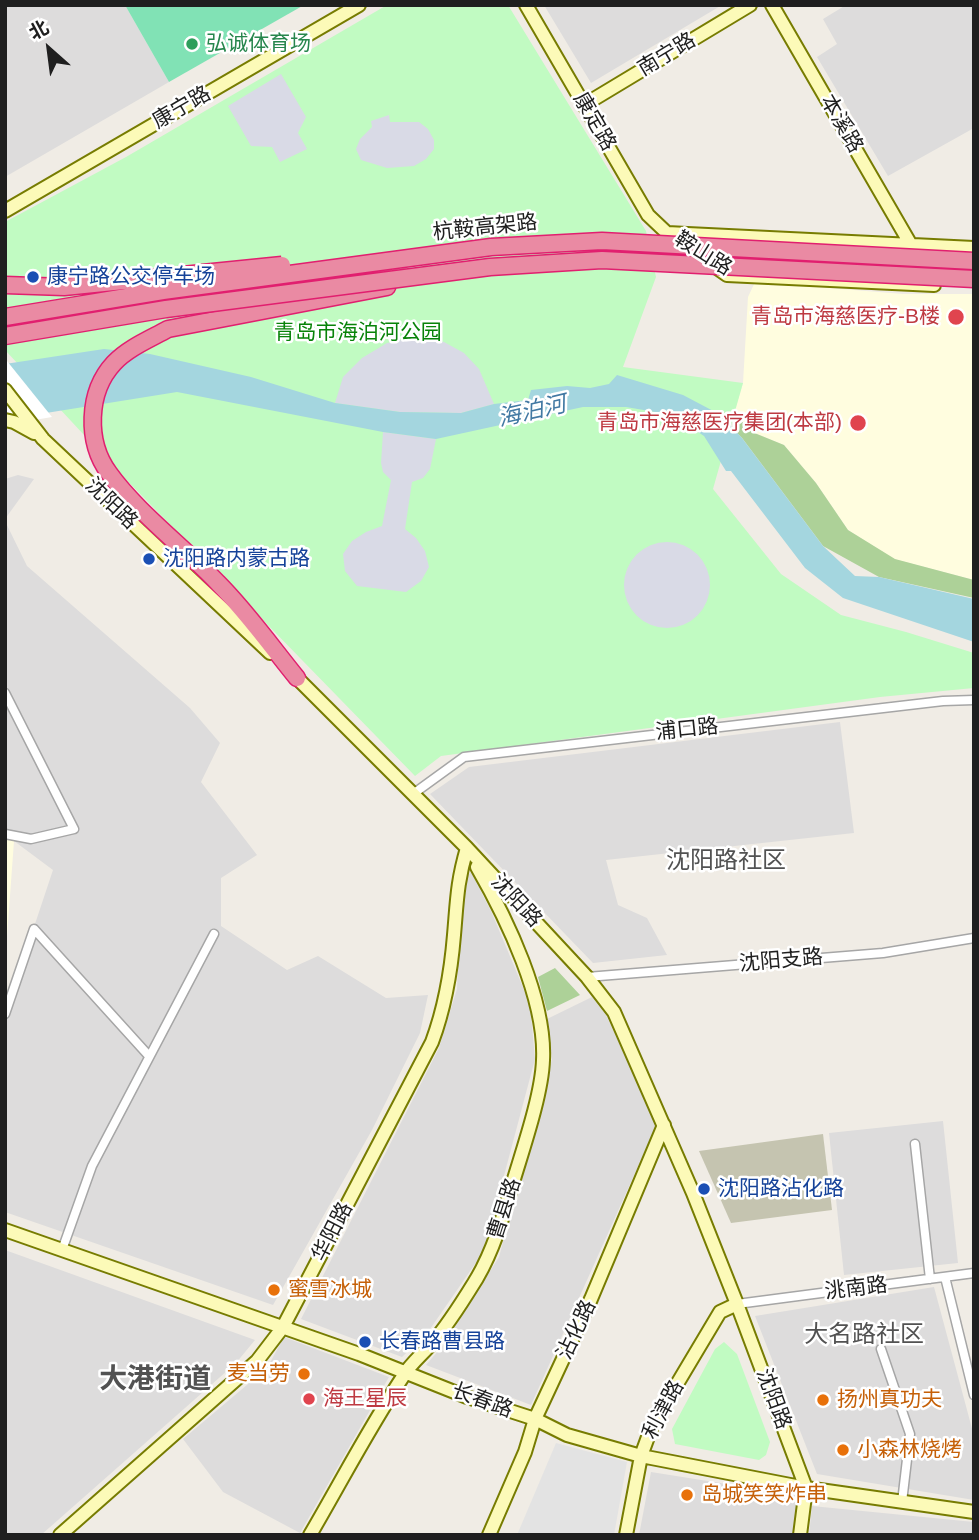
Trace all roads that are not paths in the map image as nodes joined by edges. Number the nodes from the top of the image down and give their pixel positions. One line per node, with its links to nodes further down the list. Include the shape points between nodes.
1 (359, 5): 6 (street, 康宁路)
2 (526, 5): 5 (street, 康定路)
3 (750, 5): 5 (street, 南宁路)
4 (772, 5): 8 (street, 本溪路)
5 (584, 105): 7 (street, 康定路, via 648,215)
6 (5, 211)
7 (667, 233): 8 (street, 鞍山路); 16 (street, 鞍山路, via 727,275)
8 (910, 244): 10 (street, 鞍山路); 16 (street)
9 (491, 247): 11 (highway, 杭鞍高架路, bridge, via 602,241); 15 (highway, bridge, via 97,285); 17 (highway, 杭鞍高架路, bridge)
10 (974, 248)
11 (974, 261)
12 (490, 267): 13 (highway, 杭鞍高架路, bridge, via 602,260); 18 (highway, 杭鞍高架路, bridge, via 166,309); 22 (highway, bridge, via 168,329 114,363 102,381 92,426 107,472 219,584)
13 (974, 279)
14 (974, 284): 16 (street, 鞍山路)
15 (5, 285)
16 (934, 285)
17 (5, 317)
18 (5, 336)
19 (5, 390): 21 (street)
20 (5, 420): 21 (street)
21 (43, 439): 22 (street, 沈阳路)
22 (297, 678): 25 (street, 沈阳路)
23 (5, 693): 26 (street, via 74,829 31,839)
24 (974, 700): 25 (street, 浦口路, via 464,757)
25 (413, 794): 27 (street, 沈阳路)
26 (5, 834)
27 (467, 848): 30 (street, 沈阳路); 41 (street, 华阳路, via 458,877 448,986 432,1042); 43 (street, 曹县路, via 492,893 536,1003 543,1061 493,1248 434,1341)
28 (214, 934): 32 (street)
29 (974, 938): 30 (street, 沈阳支路, via 883,953)
30 (587, 977): 33 (street, 沈阳路, via 614,1012)
31 (5, 1014): 32 (street, via 34,929)
32 (149, 1056): 36 (street, via 92,1166)
33 (664, 1125): 40 (street, 沈阳路); 45 (street, 沾化路)
34 (915, 1144): 39 (street)
35 (5, 1230): 36 (street, 长春路)
36 (62, 1250): 41 (street, 长春路)
37 (974, 1273): 38 (street, 洮南路)
38 (945, 1277): 39 (street, 洮南路); 44 (street)
39 (930, 1279): 40 (street, 洮南路)
40 (737, 1304): 46 (street, 利津路, via 720,1312 652,1426); 47 (street, 沈阳路)
41 (283, 1327): 43 (street, 长春路); 50 (street, 华阳路, via 257,1361)
42 (881, 1349): 48 (street, via 910,1434)
43 (405, 1372): 45 (street, 长春路); 51 (street, 曹县路)
44 (974, 1395)
45 (535, 1419): 46 (street, 长春路, via 567,1435); 52 (street, 沾化路)
46 (641, 1456): 47 (street, 长春路); 53 (street, 利津路)
47 (806, 1488): 48 (street, 长春路); 54 (street)
48 (902, 1502): 49 (street, 长春路)
49 (974, 1512)
50 (60, 1535)
51 (310, 1535)
52 (489, 1535)
53 (625, 1535)
54 (800, 1535)

